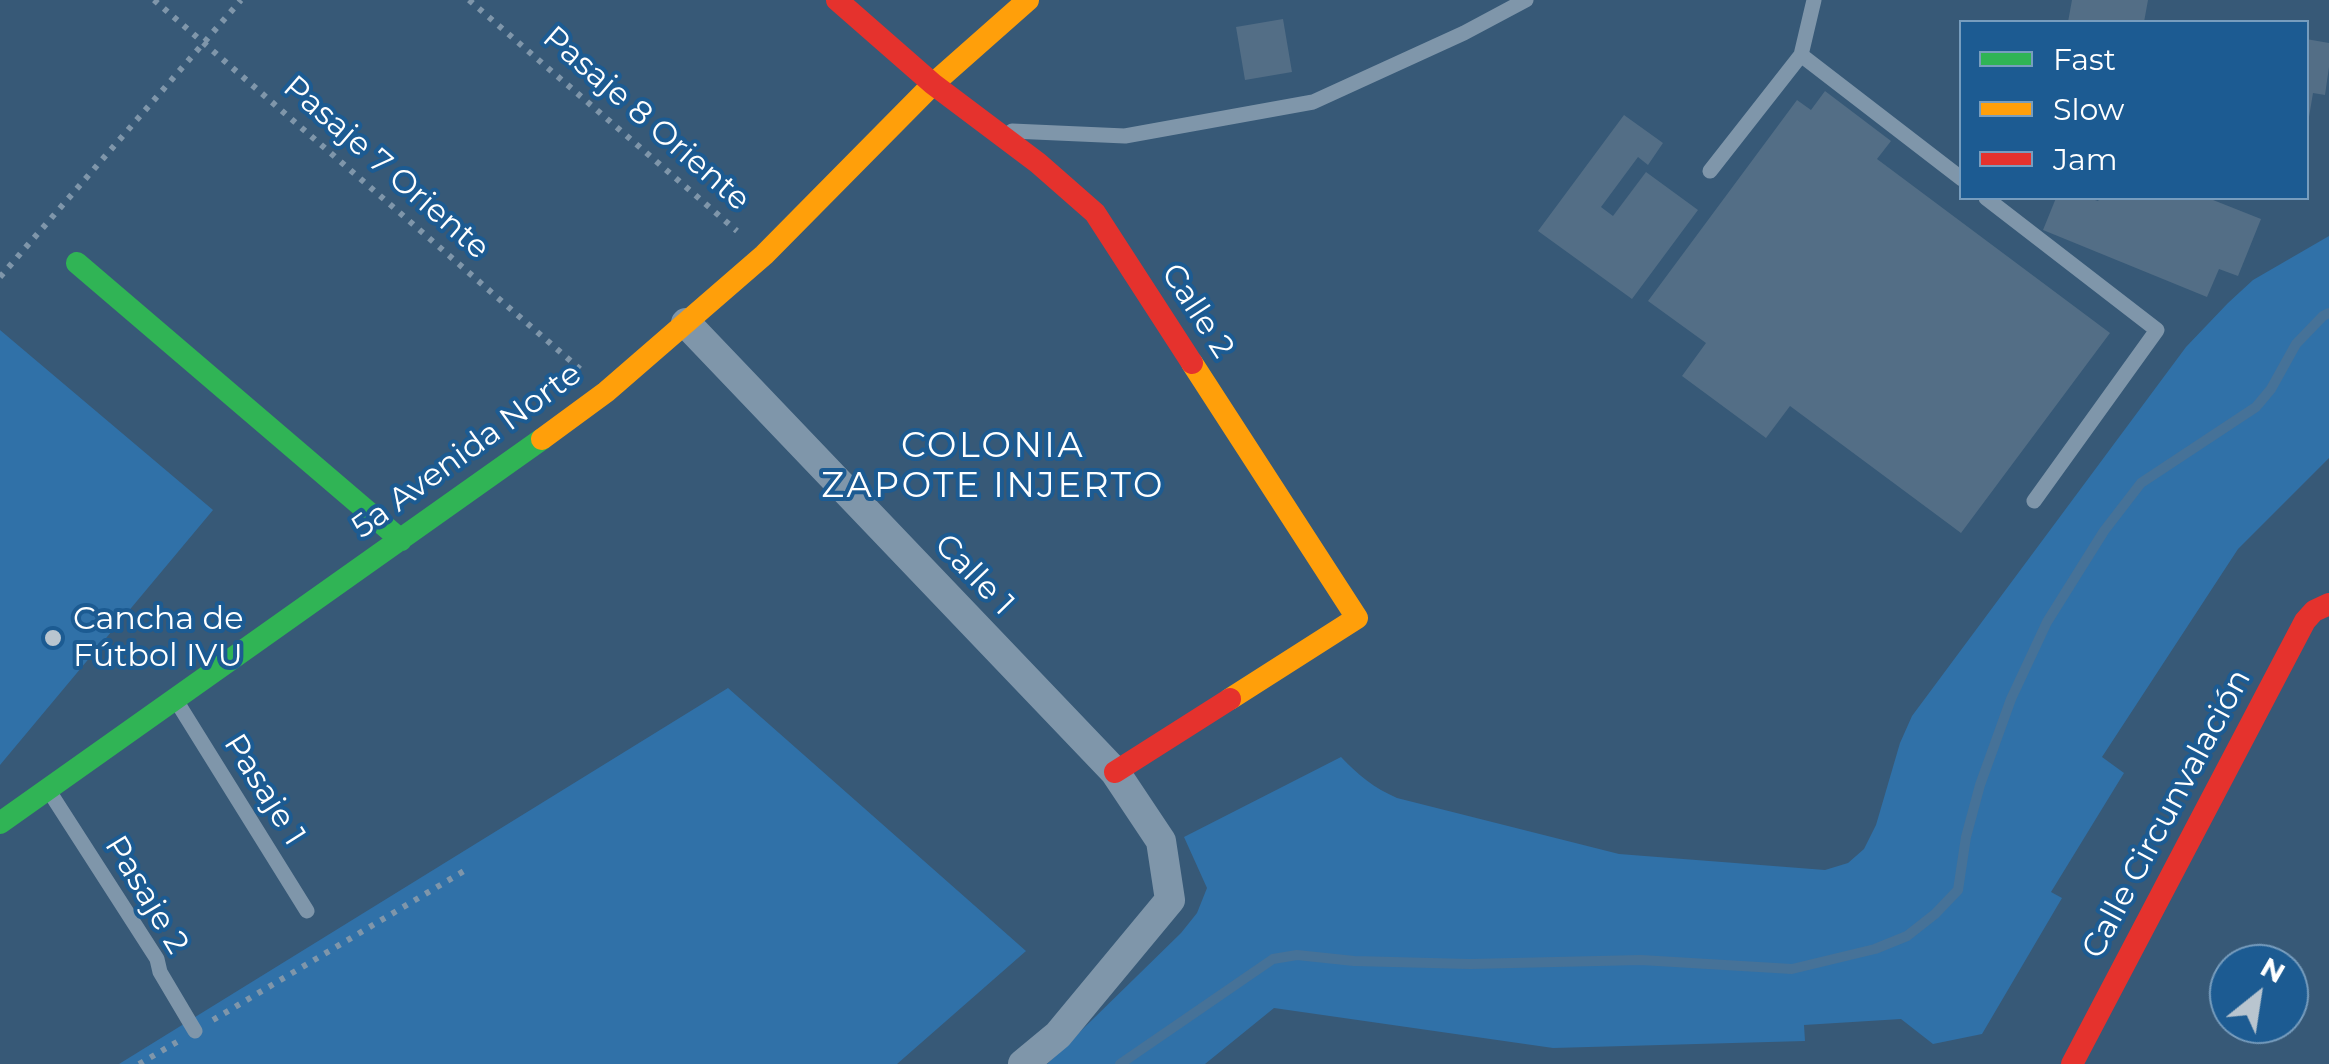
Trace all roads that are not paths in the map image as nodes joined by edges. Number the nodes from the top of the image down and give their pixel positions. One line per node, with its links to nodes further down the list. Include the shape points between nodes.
1 (837, 0): 6 (street, Calle 2)
2 (1028, 0): 6 (street, 5a Avenida Norte)
3 (1526, 0): 7 (lane, via 1313,102 1125,136)
4 (1814, 0): 5 (lane)
5 (1801, 55): 8 (lane); 9 (lane)
6 (933, 84): 7 (street, Calle 2); 12 (street, 5a Avenida Norte)
7 (993, 130): 17 (street, Calle 2, via 1095,213 1357,618)
8 (1710, 170)
9 (1959, 177)
10 (1989, 200): 13 (lane, via 2157,330)
11 (78, 263): 14 (street)
12 (686, 323): 14 (street, 5a Avenida Norte, via 606,392); 17 (street, Calle 1)
13 (2034, 500)
14 (401, 540): 16 (street, 5a Avenida Norte)
15 (2329, 604): 23 (street, Calle Circunvalación, via 2305,621)
16 (175, 700): 18 (street, 5a Avenida Norte); 20 (lane, Pasaje 1)
17 (1114, 772): 22 (street, Calle 1, via 1161,840 1170,900 1058,1034)
18 (48, 789): 19 (street, 5a Avenida Norte); 21 (lane, Pasaje 2)
19 (0, 822)
20 (307, 910)
21 (195, 1031)
22 (1023, 1064)
23 (2072, 1064)

